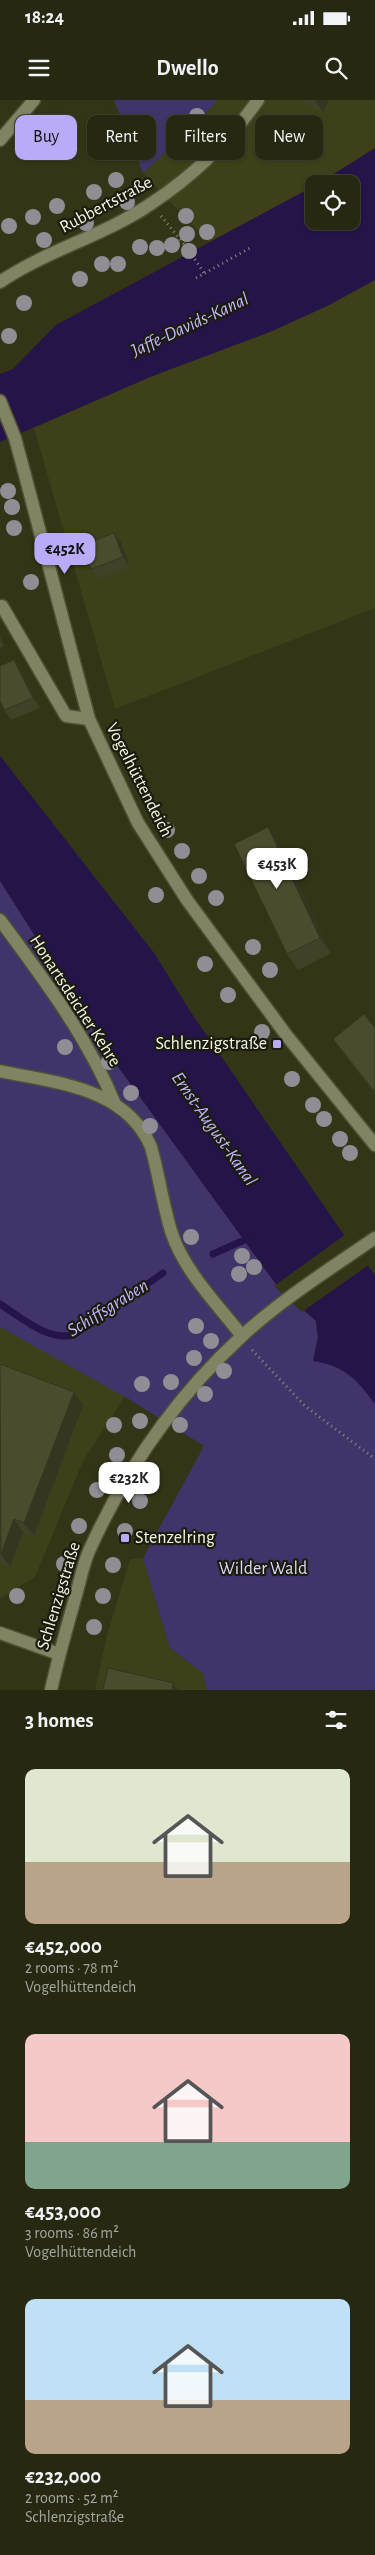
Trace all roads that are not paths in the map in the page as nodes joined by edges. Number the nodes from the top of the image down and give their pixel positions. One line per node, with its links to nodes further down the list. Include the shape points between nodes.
1 (34, 100): 3 (street)
2 (258, 100): 4 (street, Rubbertstraße, via 202,164 152,204 21,268)
3 (0, 140)
4 (0, 282)
5 (0, 401): 7 (street, Vogelhüttendeich, via 15,438)
6 (2, 606): 7 (street, via 66,716)
7 (89, 719): 11 (street, Vogelhüttendeich, via 138,823 187,900 287,1036)
8 (0, 920): 10 (street, Honartsdeicher Kehre, via 81,1037)
9 (0, 1071): 10 (street, via 96,1093)
10 (115, 1104): 13 (street, via 146,1136 172,1234 182,1253 193,1273)
11 (375, 1145)
12 (372, 1239): 13 (street, Schlenzigstraße, via 279,1305)
13 (242, 1336): 15 (street, Schlenzigstraße, via 169,1414 124,1484 88,1553)
14 (0, 1633): 15 (street)
15 (59, 1654): 16 (street, Schlenzigstraße)
16 (51, 1690)

